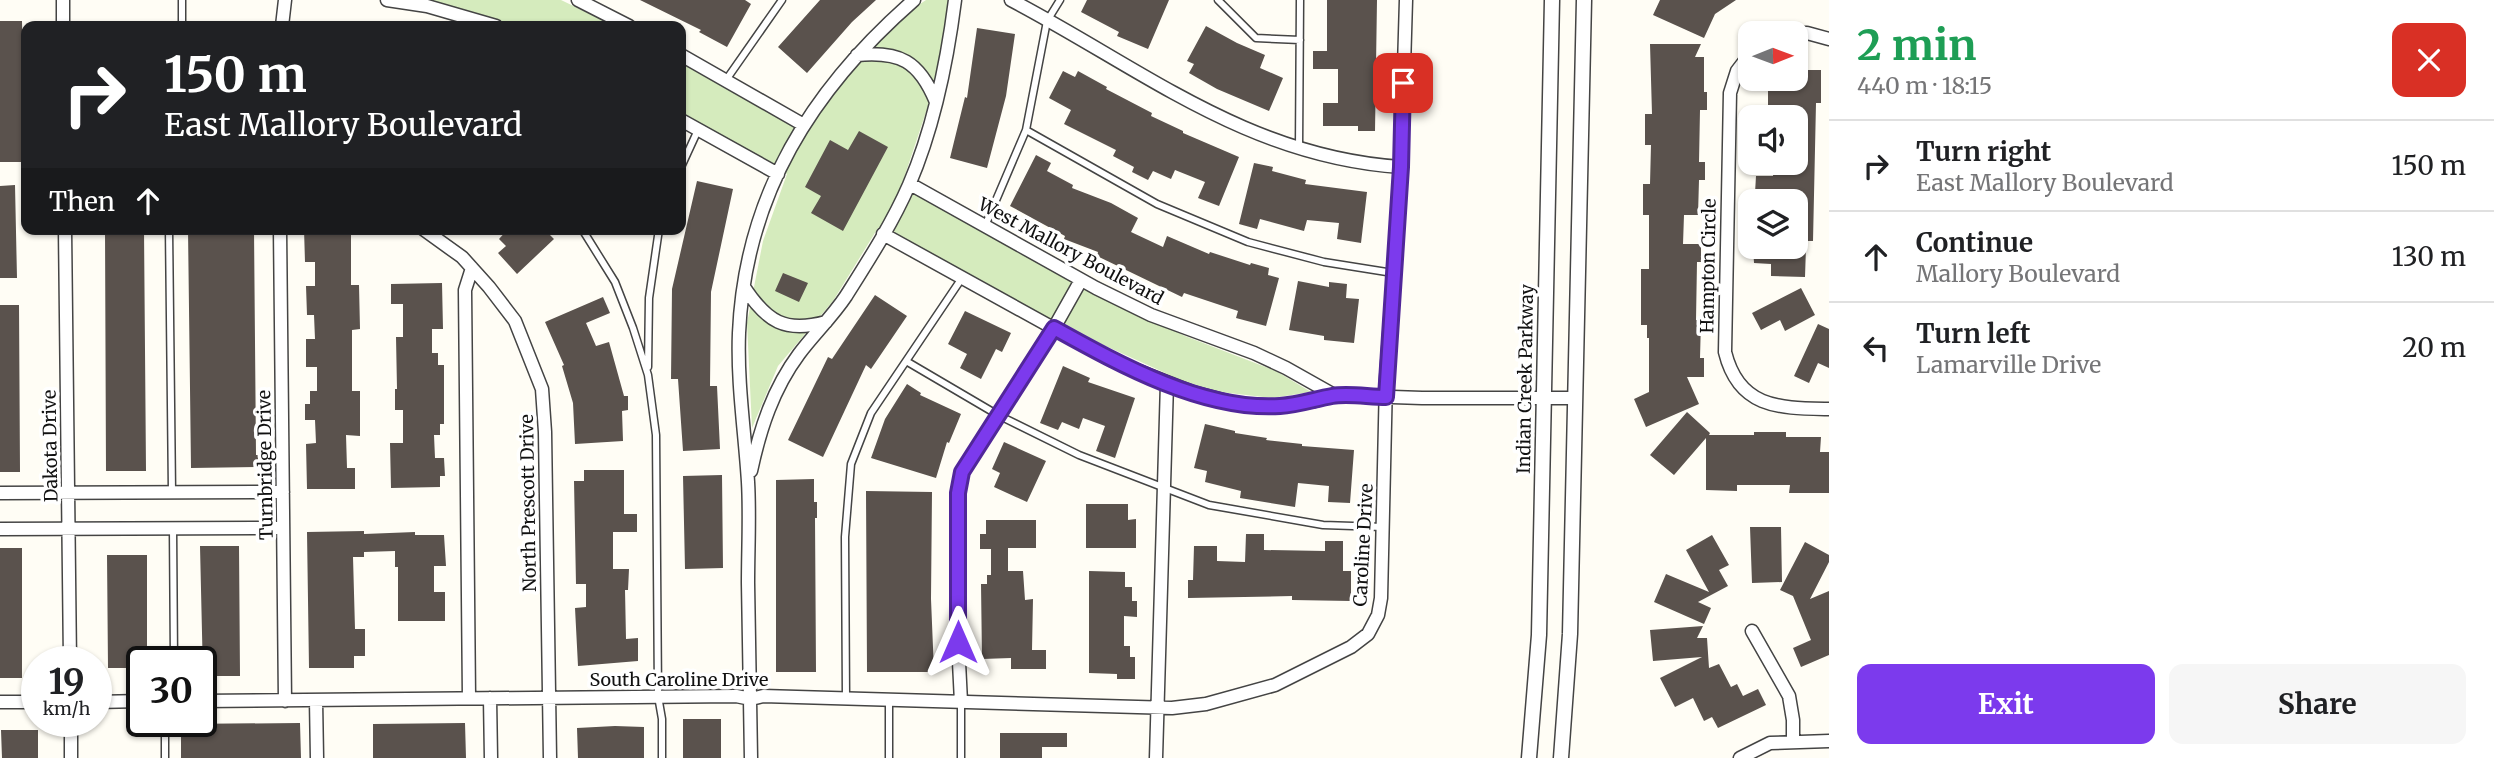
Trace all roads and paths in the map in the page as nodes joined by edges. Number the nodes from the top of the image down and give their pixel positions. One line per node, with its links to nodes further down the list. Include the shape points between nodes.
1 (63, 0): 17 (street)
2 (182, 0): 18 (lane)
3 (285, 0): 19 (street)
4 (387, 0): 16 (street)
5 (578, 0): 21 (street)
6 (782, 0): 29 (lane)
7 (914, 0): 26 (street)
8 (955, 0): 30 (street)
9 (1011, 0): 22 (street)
10 (1060, 0): 22 (lane)
11 (1218, 0): 25 (lane, via 1256,38)
12 (1300, 0): 25 (lane)
13 (1406, 0): 37 (street, Caroline Drive)
14 (1552, 0): 60 (street, Indian Creek Parkway)
15 (1584, 0): 61 (street)
16 (442, 5): 20 (street)
17 (63, 21)
18 (182, 21)
19 (283, 21)
20 (483, 21)
21 (619, 21)
22 (1047, 21): 34 (lane); 35 (street, via 1220,119)
23 (1808, 33): 24 (street)
24 (1829, 39)
25 (1300, 40): 35 (lane)
26 (857, 55): 30 (street, via 904,59 921,73); 32 (street)
27 (686, 58): 29 (street)
28 (1738, 71): 62 (street, Hampton Circle, via 1730,93 1725,352 1732,374 1761,401 1783,408)
29 (726, 80): 32 (street)
30 (936, 102): 39 (street)
31 (686, 123): 33 (street)
32 (802, 124): 38 (street)
33 (698, 130): 36 (lane); 38 (street)
34 (1026, 130): 40 (lane); 49 (lane, via 1157,204 1248,242)
35 (1299, 148): 37 (street)
36 (686, 156)
37 (1401, 167): 49 (street, Caroline Drive)
38 (778, 174): 52 (street, via 756,229)
39 (909, 184): 40 (street, West Mallory Boulevard); 41 (street)
40 (985, 226): 51 (street, West Mallory Boulevard)
41 (883, 234): 50 (street); 53 (street)
42 (65, 235): 66 (street, Dakota Drive)
43 (169, 235): 67 (lane)
44 (280, 235): 68 (street, Turnbridge Drive)
45 (431, 235): 48 (street, North Prescott Drive)
46 (586, 235): 56 (lane, via 615,282)
47 (658, 235): 56 (lane, via 649,298)
48 (471, 268): 79 (street, North Prescott Drive, via 515,321 542,389); 80 (street, via 465,290)
49 (1393, 274): 59 (street, Caroline Drive)
50 (962, 278): 54 (street); 55 (lane)
51 (1081, 280): 54 (street); 58 (street, West Mallory Boulevard, via 1151,315 1254,352)
52 (744, 287): 53 (street, via 769,318 782,324); 64 (street, via 739,335)
53 (826, 322): 64 (street, via 777,388)
54 (1054, 328): 57 (street, via 1111,360); 63 (street)
55 (906, 361): 63 (lane); 83 (lane, via 871,413 851,464 845,537)
56 (648, 375): 78 (lane, via 656,435)
57 (1167, 383): 58 (street, via 1238,404 1279,407); 65 (street)
58 (1334, 395): 59 (street)
59 (1386, 397): 60 (street); 71 (street, Caroline Drive)
60 (1544, 398): 61 (street); 106 (street, Indian Creek Parkway, via 1539,635)
61 (1575, 398): 107 (street, via 1570,634)
62 (1829, 409)
63 (998, 415): 65 (lane, via 1079,455); 90 (street, via 962,472 958,493)
64 (748, 482): 82 (street)
65 (1162, 487): 71 (lane, via 1209,505 1323,525); 91 (street)
66 (67, 492): 67 (street); 69 (street); 72 (street, Dakota Drive)
67 (172, 492): 68 (street)
68 (283, 492): 70 (street, Turnbridge Drive)
69 (0, 493)
70 (283, 527): 73 (street); 87 (street, Turnbridge Drive)
71 (1383, 527): 91 (street, Caroline Drive, via 1381,598 1368,634 1275,685 1206,704)
72 (68, 528): 73 (street); 74 (street); 76 (street, Dakota Drive)
73 (173, 528): 77 (lane)
74 (0, 529)
75 (1752, 631): 94 (street, via 1789,696)
76 (70, 646)
77 (173, 646)
78 (658, 696): 79 (street, South Caroline Drive); 82 (street, South Caroline Drive); 101 (lane)
79 (549, 697): 81 (street, South Caroline Drive); 100 (street, North Prescott Drive)
80 (469, 698): 81 (street, South Caroline Drive); 84 (street, South Caroline Drive)
81 (490, 698): 99 (street)
82 (751, 699): 83 (street, South Caroline Drive); 102 (street)
83 (846, 699): 85 (street, South Caroline Drive)
84 (316, 700): 87 (street, South Caroline Drive); 98 (street)
85 (889, 700): 90 (street, South Caroline Drive); 103 (lane)
86 (217, 701): 87 (street, South Caroline Drive)
87 (285, 701)
88 (0, 702): 89 (street)
89 (21, 702)
90 (961, 702): 91 (street, South Caroline Drive); 104 (lane)
91 (1157, 708): 105 (street)
92 (71, 737): 96 (street)
93 (165, 737): 97 (lane)
94 (1793, 741): 95 (street); 108 (street, via 1770,743)
95 (1829, 741)
96 (71, 758)
97 (165, 758)
98 (317, 758)
99 (491, 758)
100 (550, 758)
101 (662, 758)
102 (751, 758)
103 (889, 758)
104 (961, 758)
105 (1156, 758)
106 (1529, 758)
107 (1561, 758)
108 (1740, 758)

